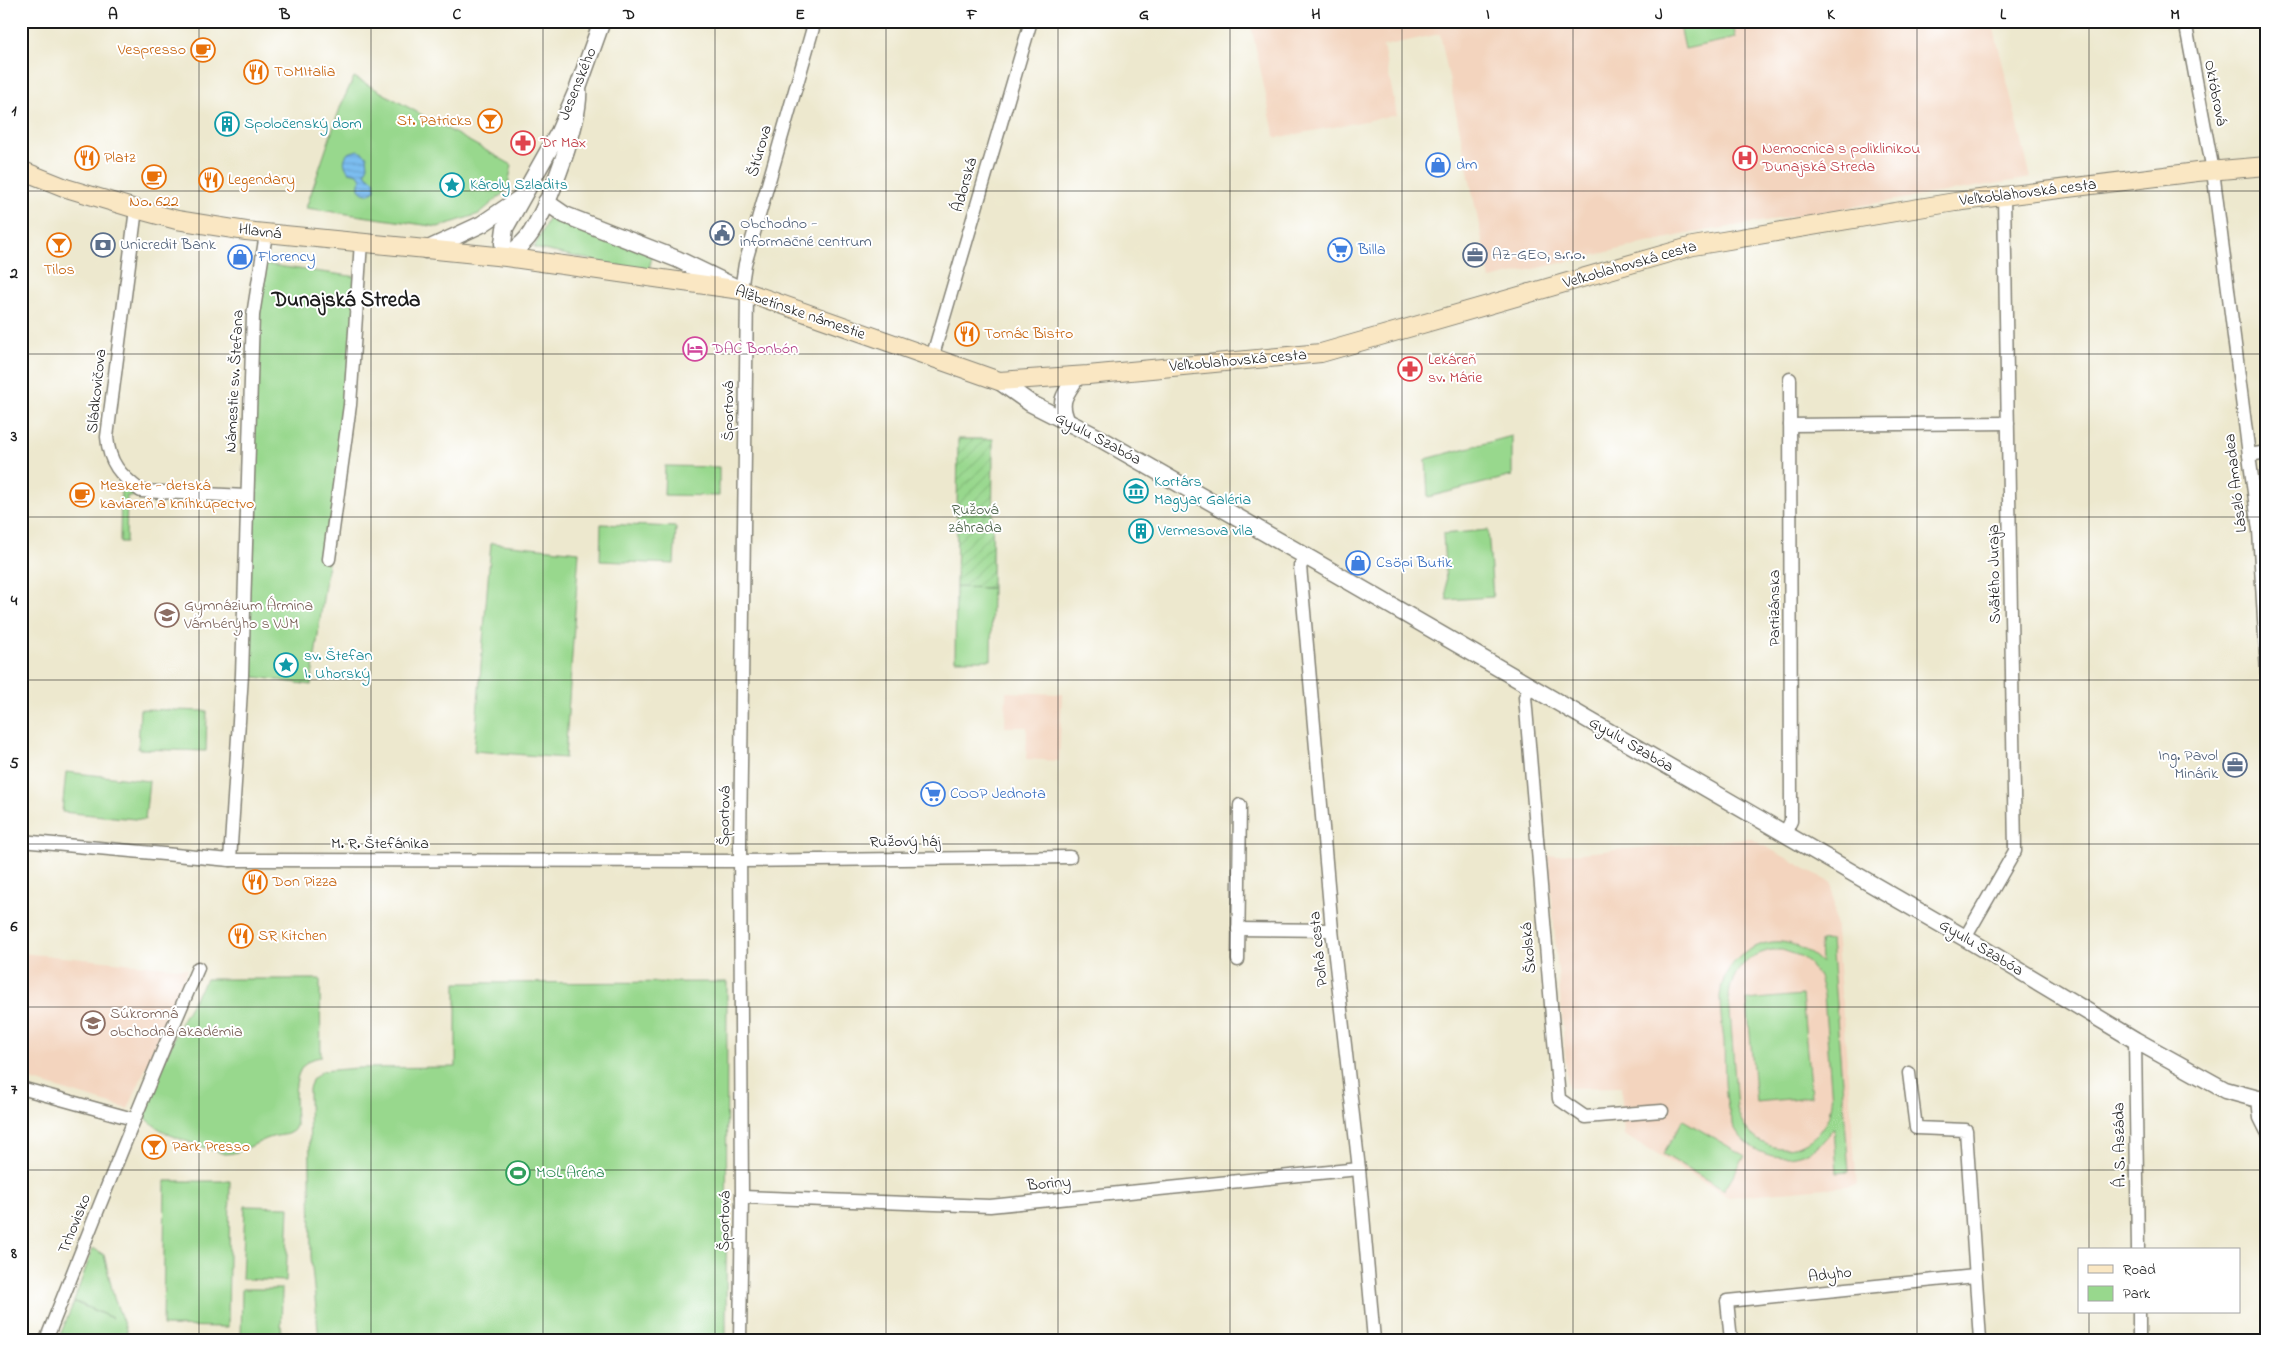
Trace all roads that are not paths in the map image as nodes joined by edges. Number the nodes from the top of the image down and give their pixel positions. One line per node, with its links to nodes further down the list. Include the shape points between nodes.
1 (602, 21): 5 (street, Jesenského)
2 (815, 21): 17 (street, Štúrova, via 745,264)
3 (1031, 21): 18 (street, Ádorská)
4 (2185, 21): 8 (street, Októbrová)
5 (578, 88): 10 (street, Jesenského, via 555,140); 11 (street, via 580,101 576,117)
6 (2267, 166): 8 (main road, Veľkoblahovská cesta)
7 (21, 170): 12 (main road, Hlavná, via 66,188)
8 (2213, 171): 9 (main road, Veľkoblahovská cesta); 26 (street, László Amadea)
9 (2004, 197): 19 (main road, Veľkoblahovská cesta, via 1955,202 1692,246 1321,353); 23 (street, Svätého Juraja)
10 (521, 198): 15 (street, via 482,224); 16 (street, Jesenského, via 505,228 503,243)
11 (546, 202): 16 (street, via 530,234); 17 (street, via 565,215 677,259)
12 (136, 208): 13 (main road, Hlavná, via 177,220); 27 (street, Sládkovičova, via 107,437 109,454 130,482 142,490)
13 (266, 234): 14 (main road, Hlavná); 27 (street, Námestie sv. Štefana, via 253,315)
14 (360, 242): 15 (main road, Hlavná); 29 (street, via 350,405)
15 (426, 250): 16 (main road, Hlavná)
16 (506, 257): 17 (main road, Alžbetínske námestie)
17 (744, 292): 18 (main road, Alžbetínske námestie); 37 (street, Športová)
18 (932, 358): 21 (main road, Alžbetínske námestie)
19 (1077, 376): 21 (main road, Veľkoblahovská cesta); 22 (street, via 1064,393 1062,410)
20 (1790, 379): 24 (street, Partizánska)
21 (999, 381): 22 (street, Gyulu Szabóa, via 1030,403)
22 (1067, 422): 28 (street, Gyulu Szabóa)
23 (2008, 423): 24 (street); 40 (street, Svätého Juraja, via 2016,851)
24 (1790, 425): 33 (street, Partizánska, via 1791,821)
25 (2267, 452): 26 (street)
26 (2250, 455): 30 (street, László Amadea, via 2259,530)
27 (246, 496): 36 (street, Námestie sv. Štefana, via 242,678)
28 (1307, 557): 31 (street, Gyulu Szabóa); 39 (street, Poľná cesta, via 1300,566)
29 (328, 559)
30 (2267, 673)
31 (1530, 687): 33 (street, Gyulu Szabóa); 47 (street, Školská, via 1525,698 1559,1099 1585,1117)
32 (1240, 805): 38 (street)
33 (1784, 835): 40 (street, Gyulu Szabóa)
34 (21, 841): 36 (street, M. R. Štefánika)
35 (1070, 857): 37 (street, Ružový háj)
36 (230, 860): 37 (street, M. R. Štefánika)
37 (740, 861): 51 (street, Športová)
38 (1238, 929): 39 (street); 41 (street)
39 (1332, 930): 50 (street, Poľná cesta)
40 (1966, 938): 43 (street, Gyulu Szabóa)
41 (1238, 960)
42 (198, 968): 48 (street, Trhovisko)
43 (2135, 1040): 46 (street, Gyulu Szabóa, via 2225,1090); 52 (street, Á. S. Aszáda)
44 (1909, 1073): 53 (street, via 1916,1128 1966,1130)
45 (21, 1088): 48 (street)
46 (2262, 1099): 49 (street, via 2260,1118)
47 (1662, 1111)
48 (133, 1119): 55 (street, Trhovisko)
49 (2267, 1132)
50 (1359, 1169): 51 (street, Boriny, via 990,1206); 57 (street, Poľná cesta)
51 (742, 1197): 56 (street, Športová)
52 (2138, 1248)
53 (1975, 1276): 58 (street, Adyho, via 1727,1301); 59 (street)
54 (2139, 1314): 60 (street)
55 (46, 1340)
56 (740, 1340)
57 (1374, 1340)
58 (1731, 1340)
59 (1980, 1340)
60 (2139, 1340)

